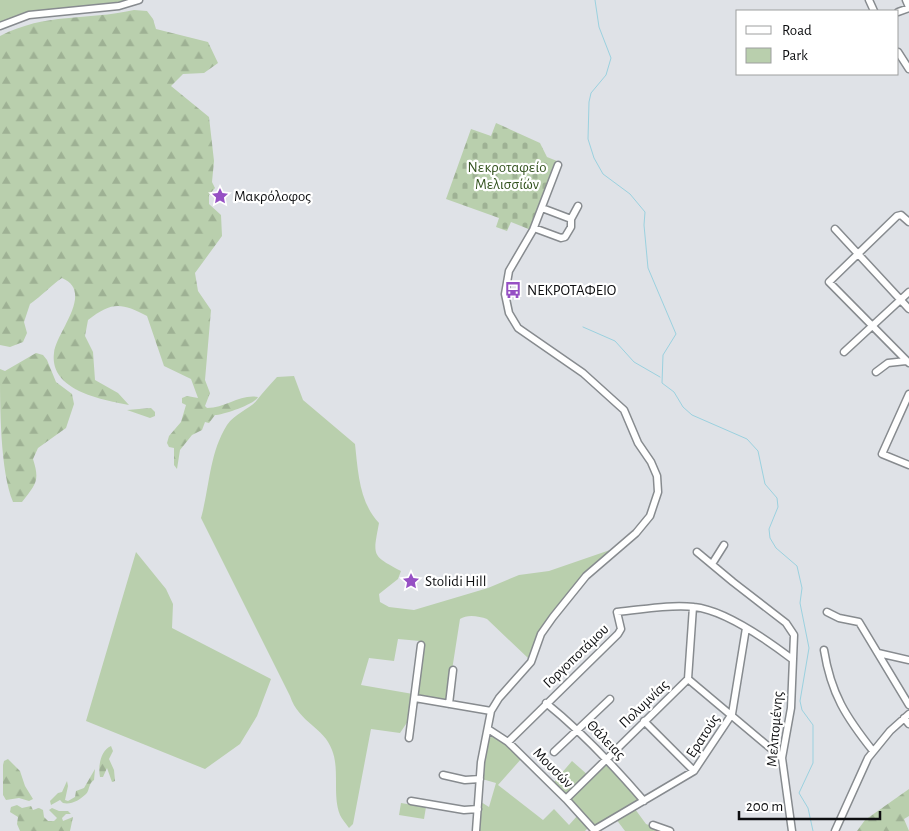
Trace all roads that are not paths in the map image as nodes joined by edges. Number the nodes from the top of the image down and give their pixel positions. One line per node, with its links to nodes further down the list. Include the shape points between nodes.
1 (138, 0): 4 (street, via 119,6 29,15)
2 (906, 0): 3 (street)
3 (909, 8)
4 (0, 26)
5 (899, 54): 6 (street)
6 (909, 69)
7 (558, 165): 9 (street)
8 (578, 206): 10 (street)
9 (542, 208): 10 (street); 12 (street)
10 (572, 219): 12 (street, via 565,237)
11 (909, 222): 14 (street, via 901,215 897,216)
12 (534, 228): 42 (street, via 507,277 506,304 513,322 583,374 624,410 658,476 658,492 650,516 636,533 586,576 541,634 531,662 504,691)
13 (835, 230): 14 (street)
14 (858, 254): 16 (street); 18 (street, via 829,282)
15 (909, 292): 16 (street)
16 (900, 300): 17 (street); 18 (street)
17 (909, 309)
18 (872, 326): 19 (street); 20 (street)
19 (844, 352)
20 (908, 362): 21 (street, via 888,363)
21 (876, 372)
22 (909, 394): 23 (street, via 882,454)
23 (909, 465)
24 (724, 544): 26 (street)
25 (697, 552): 26 (street, Μελπομένης)
26 (712, 564): 33 (street, Μελπομένης, via 786,623 794,635)
27 (693, 607): 29 (street, Γοργοποτάμου, via 712,611); 36 (street, Πολυμνίας); 39 (street, Γοργοποτάμου, via 617,612 621,628 618,634)
28 (827, 612): 32 (street, via 859,622)
29 (746, 628): 33 (street, Γοργοποτάμου); 43 (street, Ερατούς)
30 (421, 645): 37 (street)
31 (824, 650): 50 (street, via 843,711)
32 (878, 653): 34 (street); 41 (street)
33 (792, 659): 53 (street, Μελπομένης, via 791,708)
34 (909, 660)
35 (453, 670): 40 (street)
36 (688, 679): 43 (street); 45 (street, Πολυμνίας)
37 (415, 698): 40 (street); 48 (street)
38 (610, 699): 47 (street)
39 (546, 703): 47 (street, Θάλειας); 49 (street, Γοργοποτάμου)
40 (449, 704): 42 (street)
41 (909, 705)
42 (491, 711): 46 (street)
43 (732, 714): 53 (street); 54 (street, Ερατούς)
44 (908, 718): 50 (street)
45 (644, 721): 52 (street, Πολυμνίας); 54 (street)
46 (488, 729): 49 (street, Μουσών); 56 (street)
47 (579, 730): 51 (street); 52 (street, Θάλειας)
48 (409, 738)
49 (508, 742): 57 (street, Μουσών)
50 (873, 751): 66 (street)
51 (554, 752)
52 (607, 757): 57 (street, Πολυμνίας); 59 (street, Θάλειας)
53 (782, 758): 65 (street, Μελπομένης)
54 (694, 771): 59 (street, Ερατούς)
55 (443, 775): 56 (street)
56 (480, 780): 60 (street)
57 (566, 799): 62 (street, Μουσών)
58 (411, 800): 60 (street, via 464,810)
59 (644, 800): 62 (street, Ερατούς)
60 (478, 809): 63 (street)
61 (653, 825): 64 (street)
62 (593, 830)
63 (476, 831)
64 (670, 831)
65 (792, 831)
66 (835, 831)

